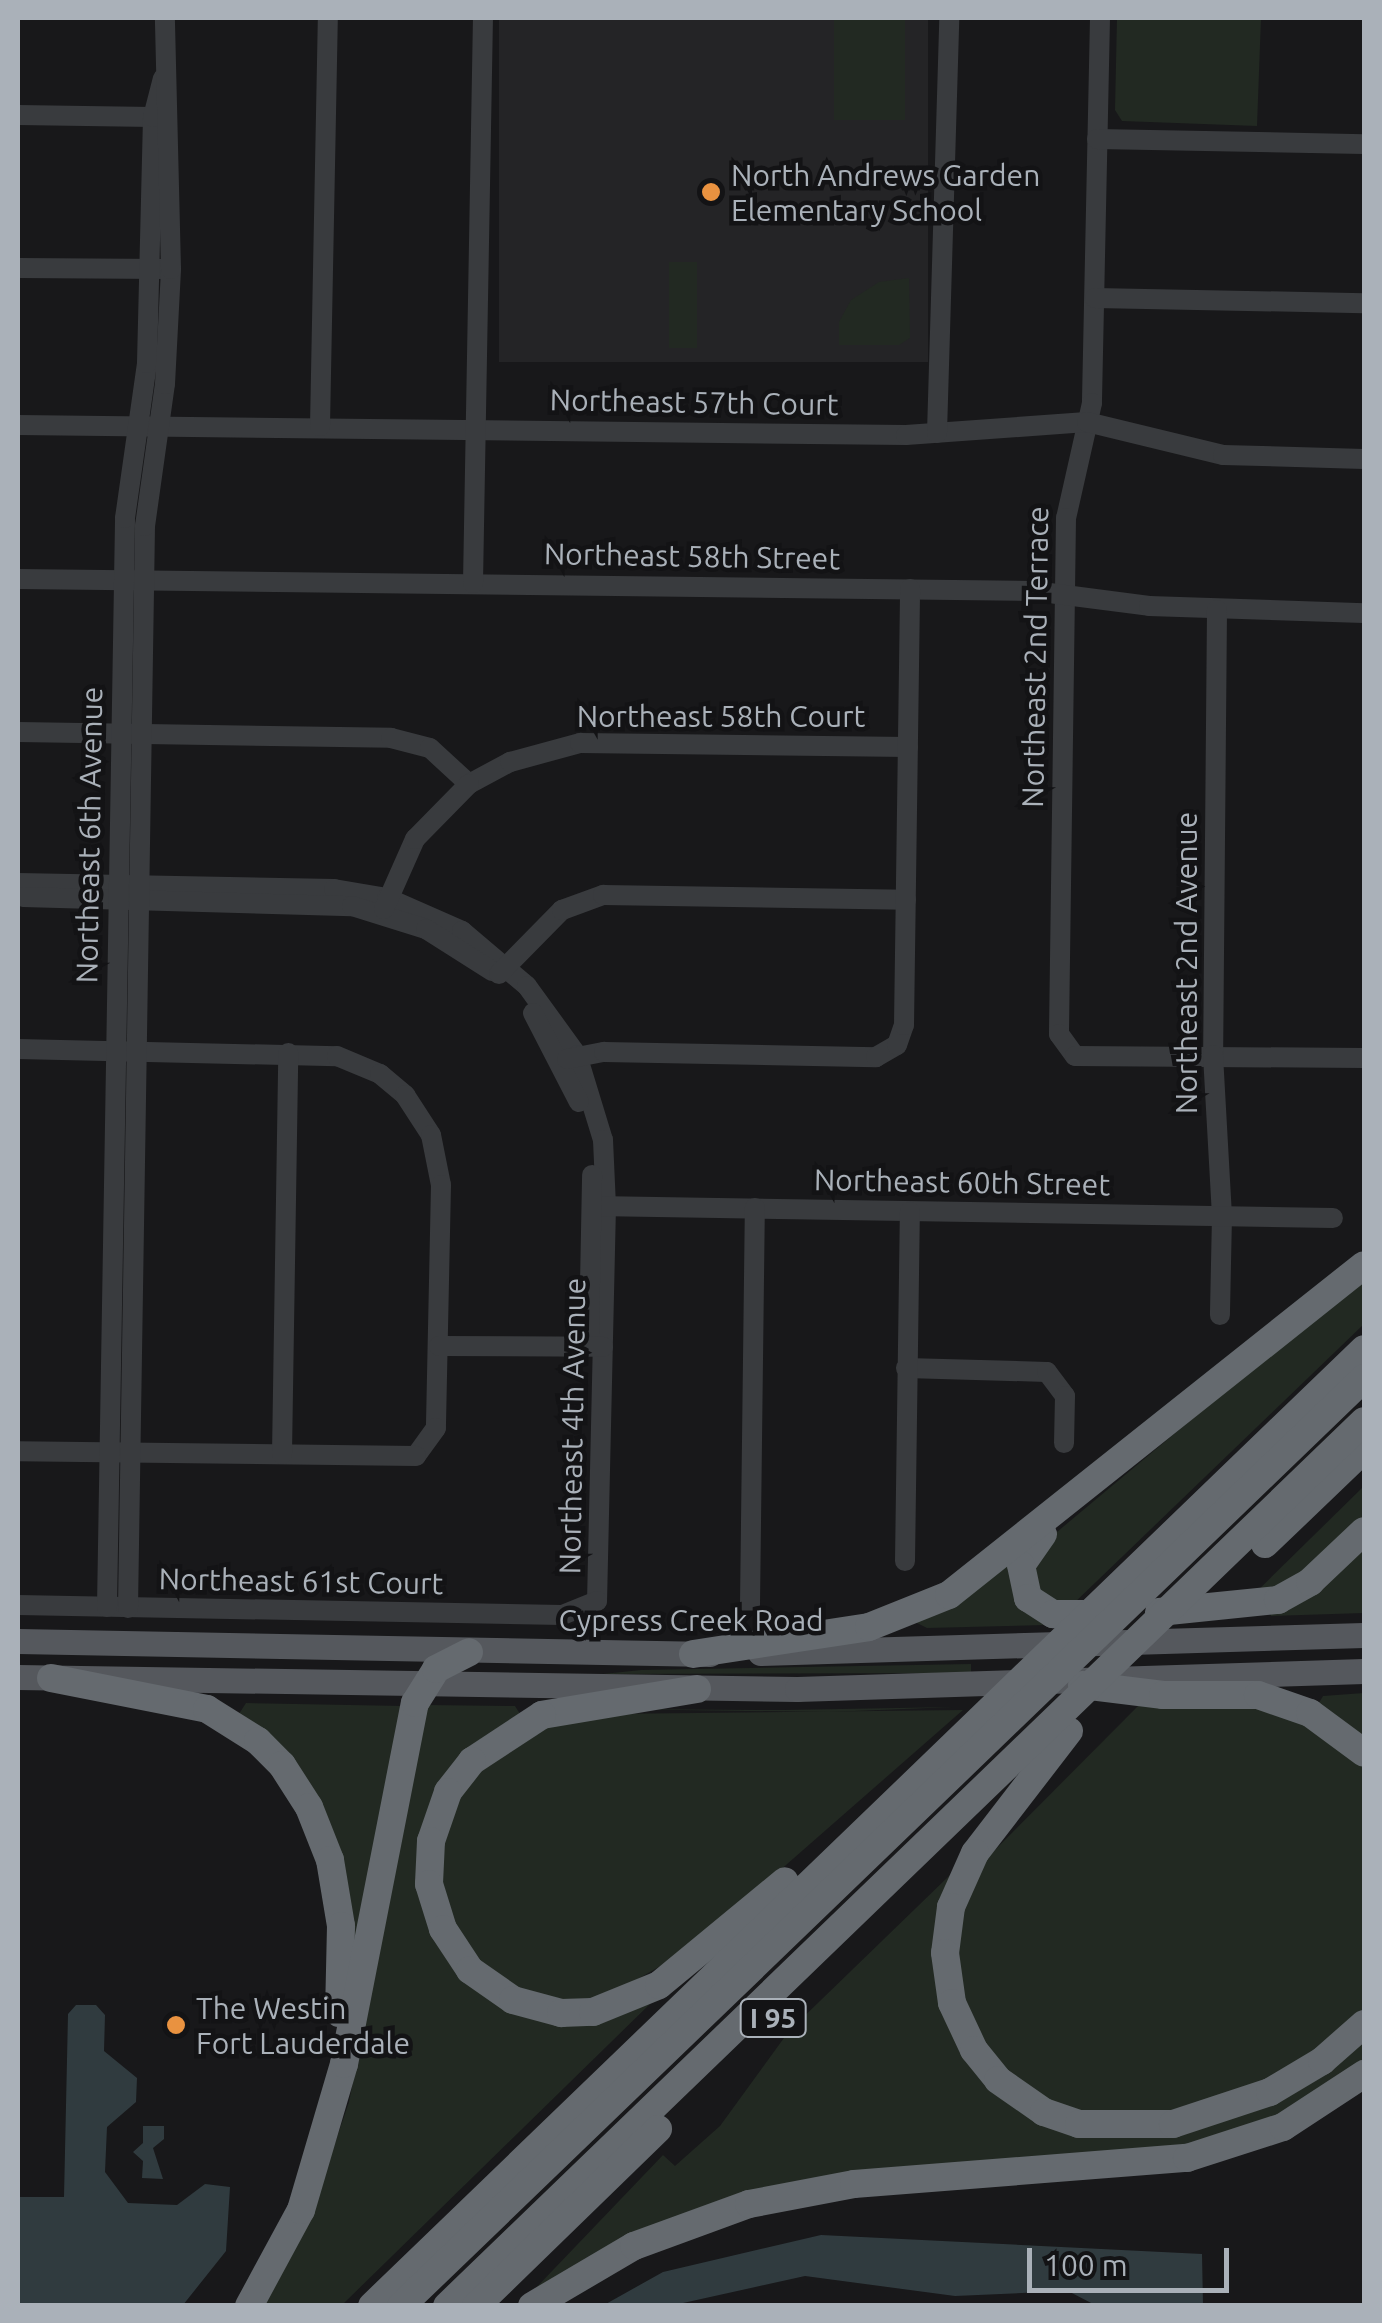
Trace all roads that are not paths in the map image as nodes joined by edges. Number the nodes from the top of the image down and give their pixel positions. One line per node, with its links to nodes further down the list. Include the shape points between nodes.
1 (165, 18): 6 (street, Northeast 6th Avenue)
2 (328, 18): 18 (street)
3 (483, 18): 19 (street)
4 (948, 18): 20 (street)
5 (1100, 18): 9 (street, Northeast 2nd Terrace)
6 (166, 68): 8 (street, Northeast 6th Avenue); 12 (street, Northeast 6th Avenue)
7 (18, 115): 8 (street)
8 (154, 117): 12 (street, Northeast 6th Avenue)
9 (1096, 139): 10 (street); 13 (street, Northeast 2nd Terrace)
10 (1364, 144)
11 (18, 268): 12 (street)
12 (161, 269): 17 (street, Northeast 6th Avenue)
13 (1095, 298): 14 (street); 15 (street, Northeast 2nd Terrace)
14 (1364, 303)
15 (1087, 422): 20 (street, Northeast 57th Court); 21 (street, Northeast 57th Court, via 1222,455); 26 (street, Northeast 2nd Terrace, via 1069,484)
16 (18, 424): 17 (street, Northeast 57th Court)
17 (149, 426): 18 (street, Northeast 57th Court); 23 (street, Northeast 6th Avenue)
18 (320, 426): 19 (street, Northeast 57th Court)
19 (476, 428): 20 (street, Northeast 57th Court); 24 (street)
20 (937, 432)
21 (1364, 458)
22 (18, 579): 23 (street, Northeast 58th Street)
23 (134, 579): 24 (street, Northeast 58th Street); 30 (street, Northeast 6th Avenue)
24 (473, 583): 25 (street, Northeast 58th Street)
25 (910, 589): 26 (street, Northeast 58th Street); 31 (street)
26 (1066, 593): 27 (street, Northeast 58th Street); 42 (street, Northeast 2nd Terrace, via 1059,1034 1075,1056)
27 (1217, 610): 28 (street, Northeast 58th Street); 42 (street, Northeast 2nd Avenue)
28 (1364, 614)
29 (18, 732): 30 (street)
30 (131, 734): 32 (street, via 391,738 430,748); 34 (street, Northeast 6th Avenue)
31 (908, 748): 32 (street, Northeast 58th Court, via 580,743 510,762); 36 (street)
32 (469, 784): 37 (street, Northeast 58th Court, via 415,839)
33 (18, 883): 34 (street)
34 (128, 892): 35 (street); 37 (street, Northeast 4th Avenue, via 334,889); 40 (street, Northeast 6th Avenue)
35 (18, 896)
36 (906, 900): 38 (street, via 603,895 562,910); 43 (street, via 904,1024 897,1045 876,1058)
37 (385, 905): 38 (street, Northeast 4th Avenue, via 462,931)
38 (502, 970): 43 (street, Northeast 4th Avenue)
39 (18, 1049): 40 (street)
40 (126, 1050): 41 (street); 61 (street, Northeast 6th Avenue)
41 (288, 1052): 52 (street, via 337,1056 380,1074 405,1095 431,1135 441,1185); 62 (street)
42 (1213, 1056): 44 (street); 48 (street, Northeast 2nd Avenue)
43 (570, 1058): 45 (street, Northeast 4th Avenue, via 603,1140)
44 (1364, 1058)
45 (599, 1206): 46 (street, Northeast 60th Street); 53 (street, Northeast 4th Avenue)
46 (755, 1208): 47 (street, Northeast 60th Street); 67 (street)
47 (910, 1212): 48 (street, Northeast 60th Street); 55 (street)
48 (1222, 1216): 49 (street, Northeast 60th Street); 51 (street, Northeast 2nd Avenue)
49 (1332, 1218)
50 (1364, 1264): 63 (highway)
51 (1220, 1316)
52 (439, 1346): 53 (street); 62 (street, via 436,1428 427,1449 407,1458)
53 (596, 1347): 70 (street, Northeast 4th Avenue)
54 (1364, 1349): 83 (highway, I 95)
55 (906, 1368): 58 (street, via 1039,1369 1056,1378 1064,1396); 65 (street)
56 (1364, 1378): 89 (highway)
57 (1364, 1421): 66 (highway)
58 (1064, 1443)
59 (1364, 1449): 66 (highway, I 95)
60 (18, 1451): 61 (street)
61 (120, 1452): 62 (street); 69 (street, Northeast 6th Avenue)
62 (282, 1454)
63 (1106, 1476): 64 (highway, via 1025,1554 1022,1585 1039,1608 1081,1615 1255,1607 1299,1590); 74 (highway, via 921,1610 868,1628)
64 (1364, 1531)
65 (906, 1562)
66 (1198, 1595): 81 (highway, I 95)
67 (750, 1604)
68 (18, 1605): 69 (street, Northeast 61st Court)
69 (117, 1608): 70 (street, Northeast 61st Court, via 562,1615)
70 (582, 1608)
71 (1364, 1635): 74 (main road, Cypress Creek Road)
72 (18, 1641): 73 (main road, Cypress Creek Road)
73 (469, 1652): 74 (main road, Cypress Creek Road); 79 (highway, via 436,1668)
74 (693, 1654)
75 (1364, 1671): 78 (main road)
76 (18, 1676): 77 (main road)
77 (51, 1678): 79 (main road); 86 (highway, via 207,1710 258,1740 292,1778 322,1837 338,1902 342,1974)
78 (1070, 1683): 80 (main road); 82 (highway, via 1164,1695 1258,1695 1310,1713)
79 (422, 1684): 80 (main road); 86 (highway, via 344,2064)
80 (697, 1689): 83 (highway, via 542,1715 503,1735 460,1774 434,1824 429,1884 450,1944 483,1982 513,2000 561,2013 624,2004 701,1954)
81 (1056, 1731): 84 (highway, via 975,1852 950,1908 945,1953 952,2003 965,2035 998,2080 1044,2112 1079,2124 1173,2124 1270,2092 1322,2061); 90 (highway); 91 (highway, I 95)
82 (1364, 1753)
83 (898, 1796): 88 (highway, I 95)
84 (1364, 2024)
85 (1364, 2074): 92 (highway, via 1283,2128 1187,2158 854,2184 749,2204 634,2246)
86 (334, 2084): 87 (highway, via 309,2188)
87 (249, 2306)
88 (372, 2306)
89 (401, 2306)
90 (447, 2306)
91 (476, 2306)
92 (532, 2306)

